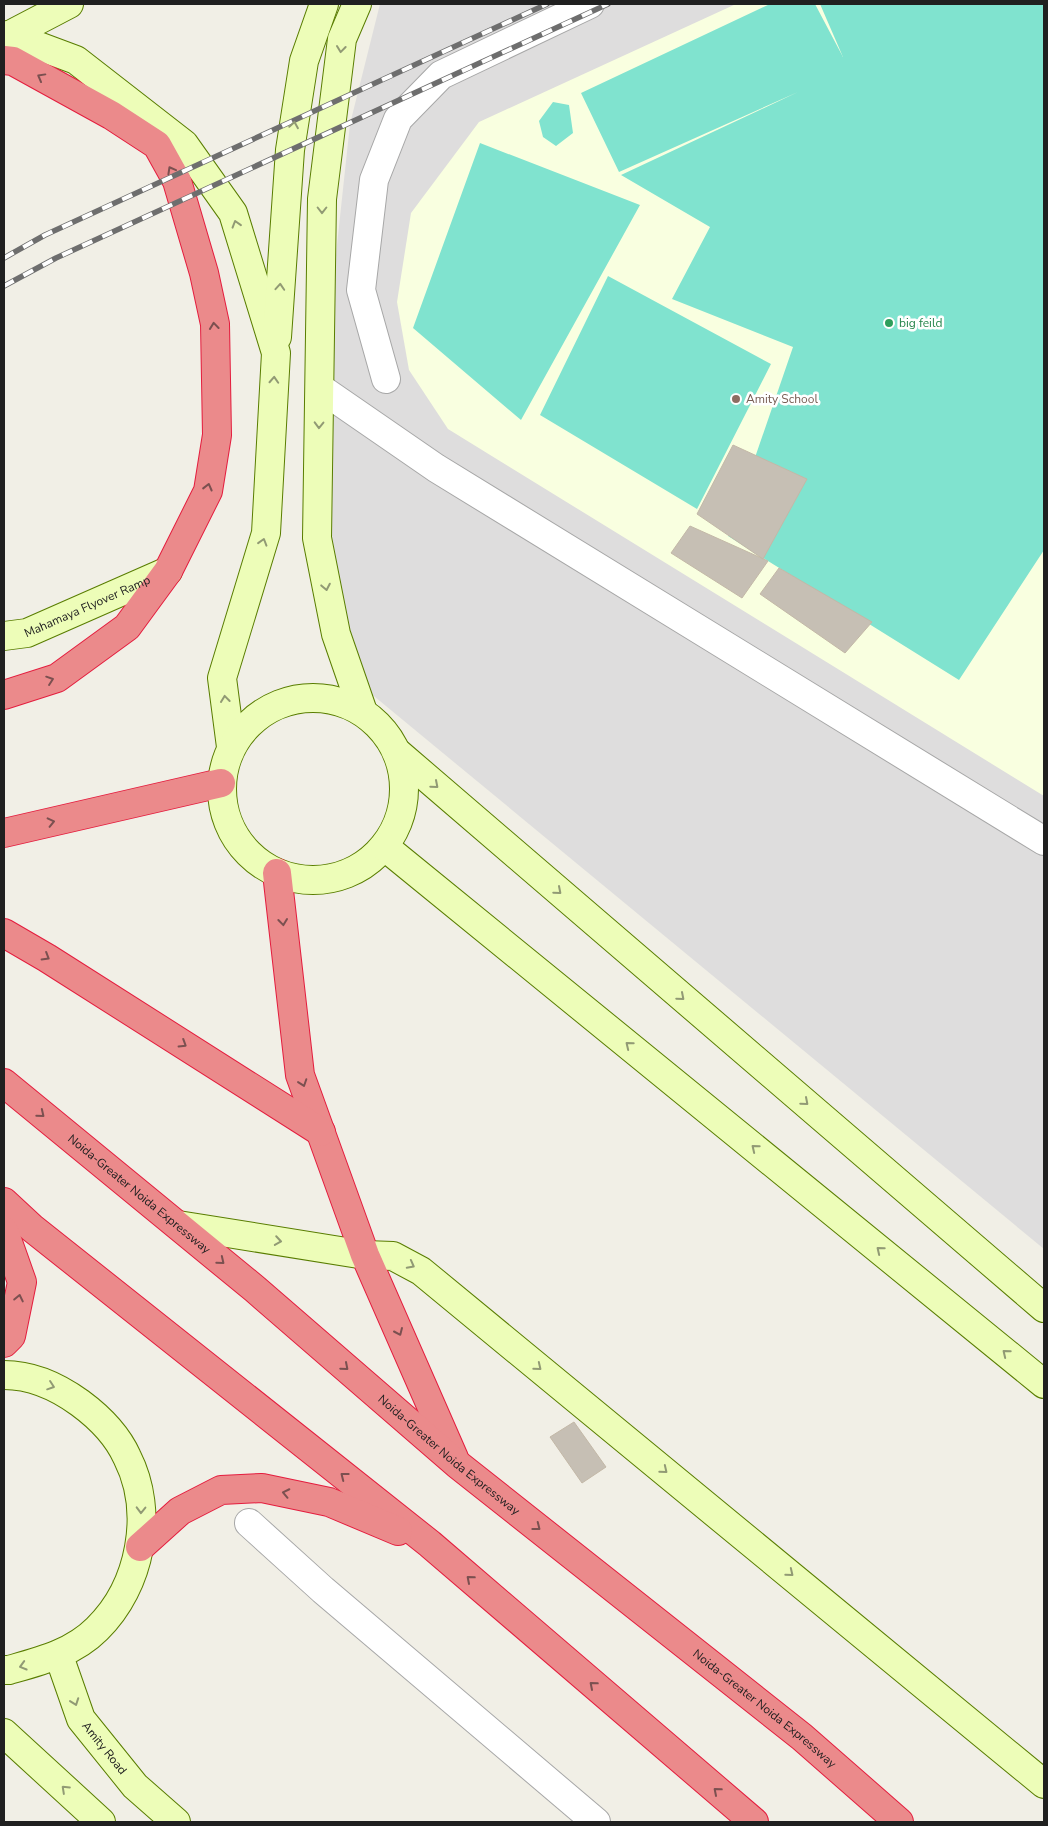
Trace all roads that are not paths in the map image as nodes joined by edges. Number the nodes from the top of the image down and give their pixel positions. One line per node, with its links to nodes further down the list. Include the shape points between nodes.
1 (69, 4): 5 (street)
2 (324, 4): 6 (street, one-way to 2, via 290,150 304,61)
3 (357, 4): 8 (street, one-way to 8, via 342,39 322,198)
4 (590, 4): 7 (street, via 441,75 398,119 374,180 361,290)
5 (6, 44): 6 (street, one-way to 5, via 233,213 184,144 76,60); 9 (highway, one-way to 5, via 208,491 217,435 215,324 177,181 157,145 111,115 13,61)
6 (276, 353): 13 (street, one-way to 6, via 222,678 266,533)
7 (386, 379)
8 (320, 388): 12 (street, one-way to 12, via 317,538 336,634); 17 (street, via 436,468)
9 (168, 571): 10 (street, Mahamaya Flyover Ramp, via 27,633); 11 (highway, one-way to 9, via 57,678 128,627)
10 (4, 636)
11 (4, 695)
12 (363, 712): 13 (street, via 319,698 294,699 252,720); 14 (street, via 382,728)
13 (231, 747): 15 (street)
14 (398, 753): 18 (street, via 405,794 400,821); 27 (street, one-way to 27)
15 (221, 783): 16 (highway, one-way to 15); 19 (street, via 227,822 244,850)
16 (4, 833)
17 (1044, 841)
18 (385, 846): 19 (street, via 374,858 349,873 307,881); 30 (street, one-way to 18)
19 (277, 873): 22 (highway, one-way to 22, via 300,1075)
20 (4, 933): 22 (highway, one-way to 22)
21 (4, 1083): 24 (highway, Noida-Greater Noida Expressway, one-way to 24)
22 (321, 1132): 26 (highway)
23 (4, 1202): 33 (highway, one-way to 23, via 39,1234)
24 (178, 1225): 26 (street, one-way to 26); 31 (highway, Noida-Greater Noida Expressway, one-way to 31)
25 (4, 1230): 28 (highway, one-way to 25, via 11,1336 22,1282)
26 (365, 1255): 31 (highway, one-way to 31); 38 (street, one-way to 38, via 393,1256 421,1271)
27 (1044, 1308)
28 (4, 1343)
29 (4, 1375): 34 (street, one-way to 34, via 19,1375 63,1390 100,1418 128,1456 141,1501)
30 (1044, 1384)
31 (457, 1464): 43 (highway, Noida-Greater Noida Expressway, one-way to 43, via 802,1737)
32 (249, 1522): 41 (street, via 323,1590)
33 (430, 1544): 34 (highway, one-way to 34, via 329,1502 262,1488 221,1490 180,1511); 42 (highway, one-way to 33)
34 (140, 1547): 35 (street, via 126,1591 109,1614 97,1629)
35 (59, 1656): 36 (street, one-way to 36); 40 (street, Amity Road, one-way to 40, via 82,1719 135,1786)
36 (4, 1670)
37 (4, 1732): 39 (street, one-way to 37)
38 (1044, 1784)
39 (101, 1822)
40 (176, 1822)
41 (596, 1822)
42 (754, 1822)
43 (899, 1822)

